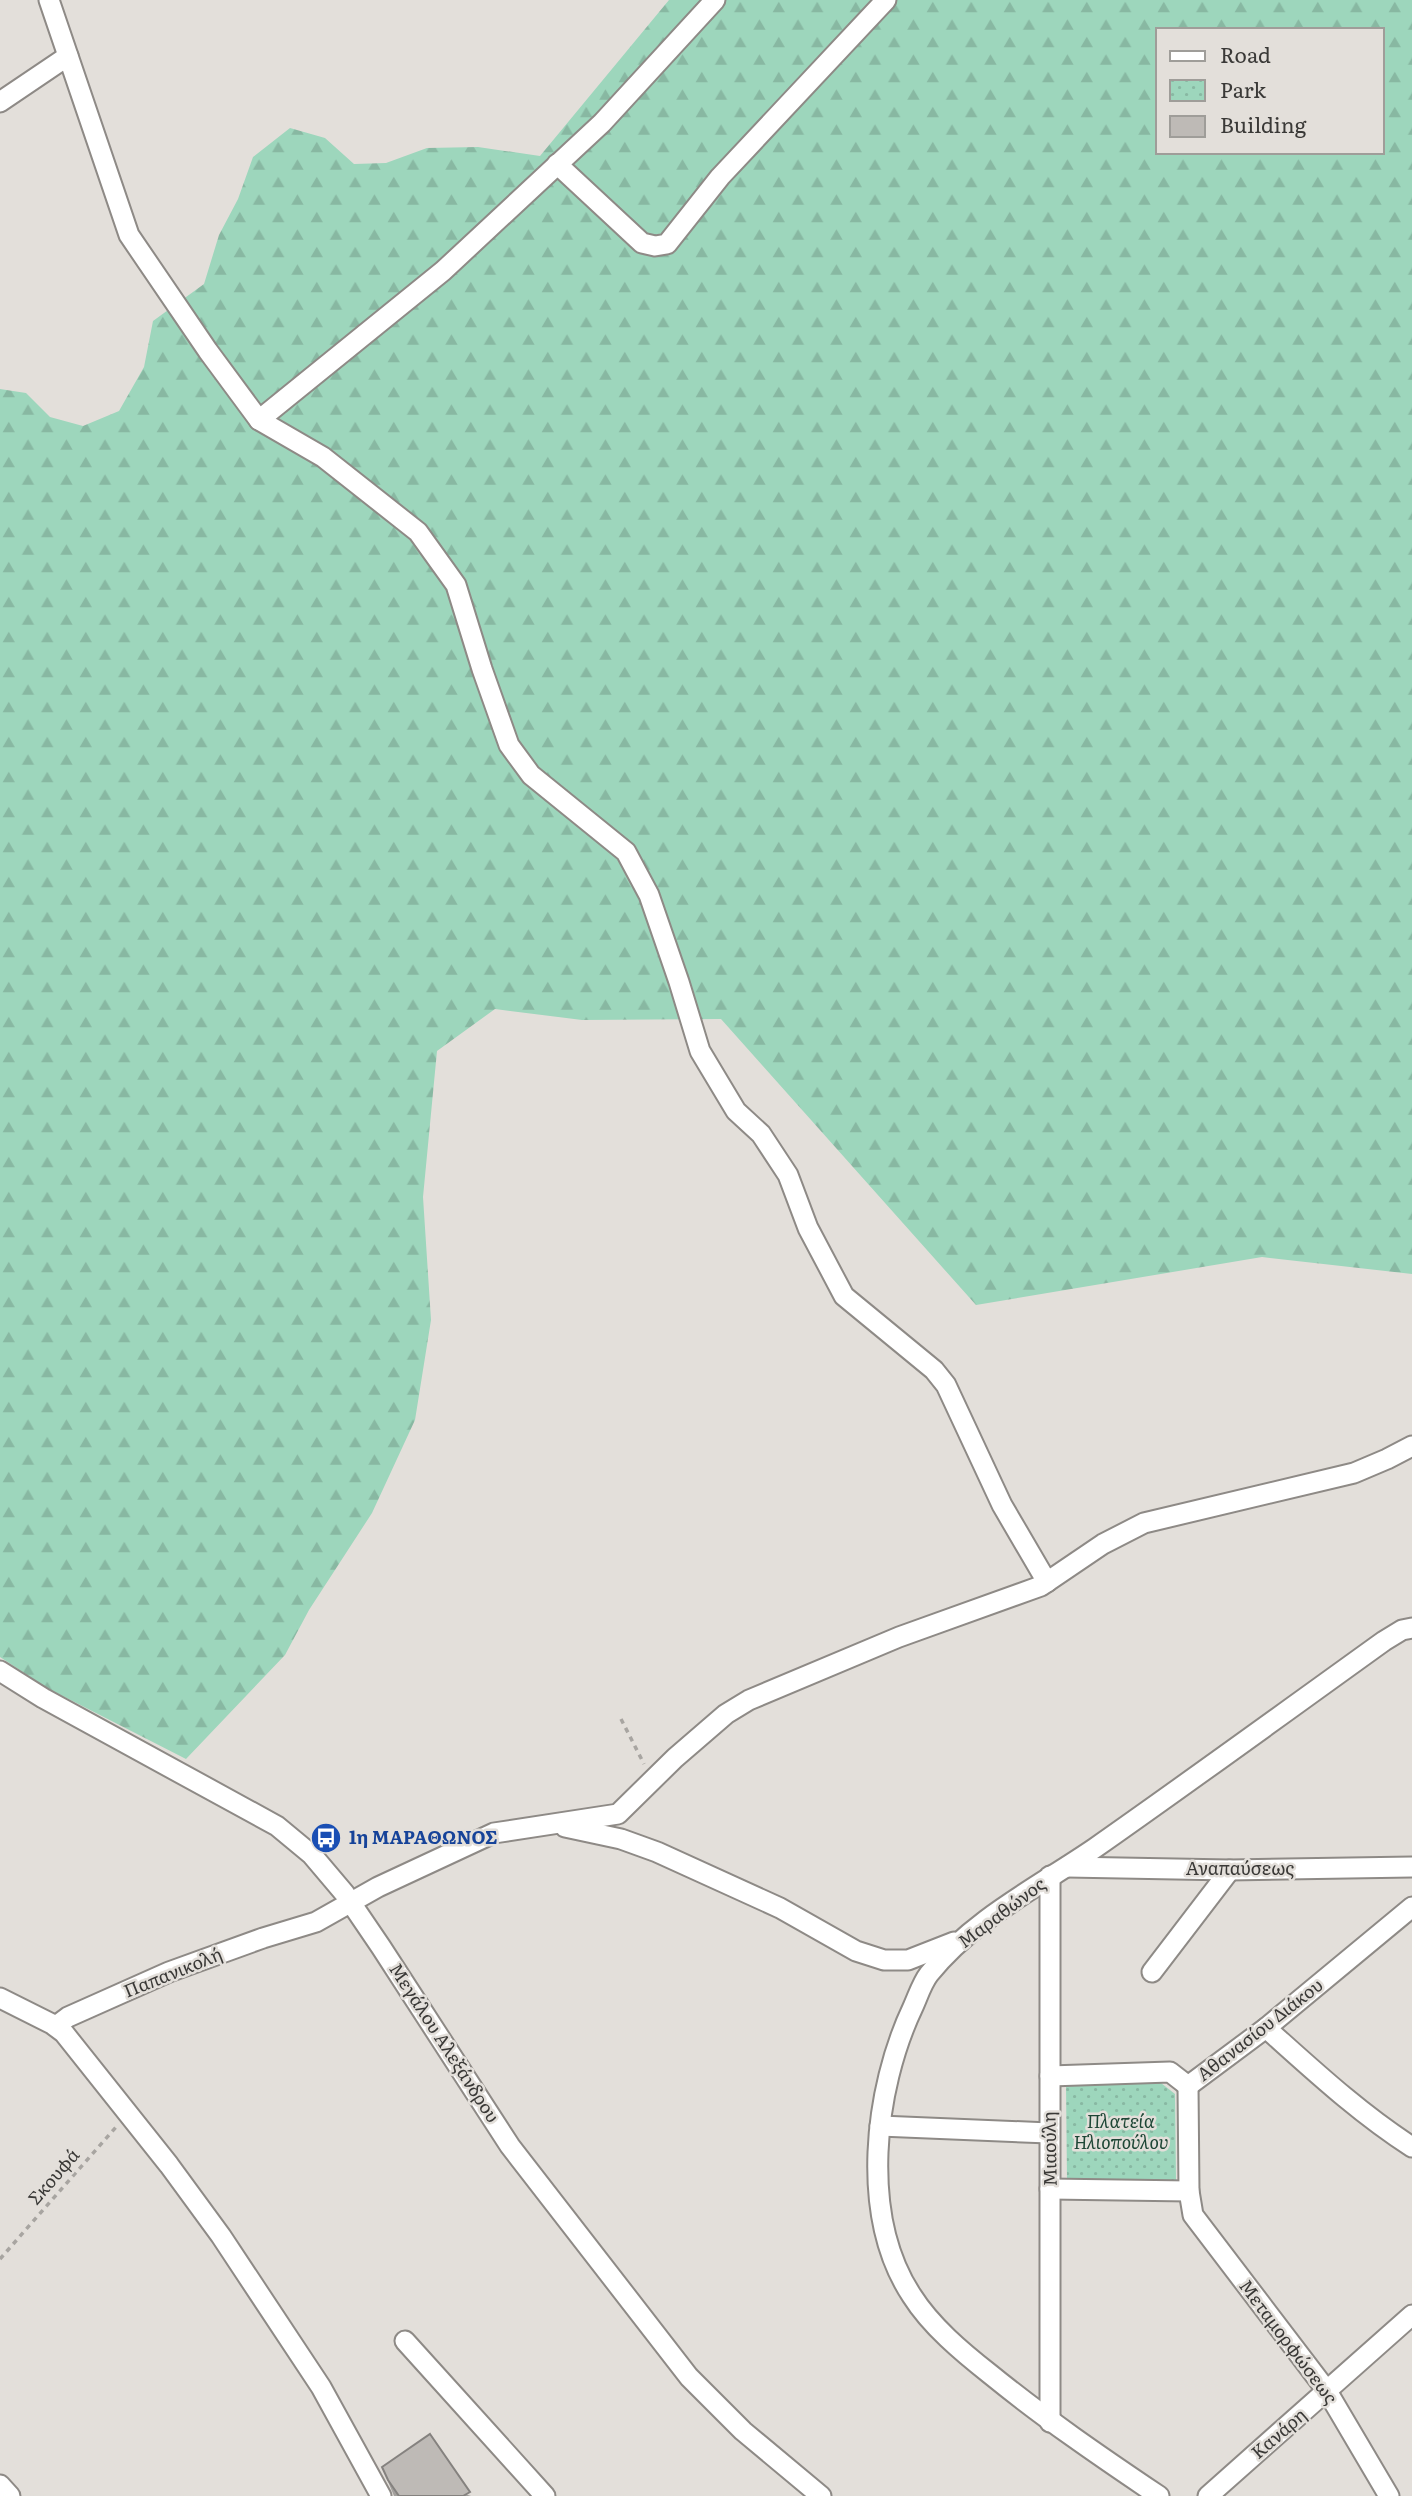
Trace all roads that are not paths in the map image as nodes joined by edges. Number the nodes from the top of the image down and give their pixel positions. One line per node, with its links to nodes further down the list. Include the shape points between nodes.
1 (49, 0): 4 (street)
2 (715, 0): 6 (street)
3 (886, 0): 6 (street, via 720,177 667,244 642,243)
4 (68, 55): 5 (street); 7 (street, via 129,235)
5 (0, 102)
6 (557, 164): 7 (street, via 443,271)
7 (259, 420): 9 (street, via 323,457 418,531 456,585 509,746 531,775 626,852 649,895 700,1051 736,1111 761,1134 788,1175 808,1228 844,1296 946,1385 1002,1505)
8 (1412, 1446): 9 (street, Παπανικολή, via 1354,1473 1144,1523)
9 (1047, 1582): 12 (street, Παπανικολή, via 898,1637 749,1700 726,1714 618,1814)
10 (1412, 1628): 15 (street, Μαραθώνος, via 1384,1640)
11 (0, 1671): 16 (street, Μεγάλου Αλεξάνδρου, via 277,1826 313,1855)
12 (549, 1824): 16 (street, Παπανικολή, via 494,1833); 18 (street, via 621,1839 657,1852 780,1908 856,1951 884,1960 908,1960)
13 (1230, 1870): 14 (street, Αναπαύσεως); 15 (street, Αναπαύσεως); 19 (street)
14 (1411, 1870)
15 (1058, 1872): 18 (street, Μαραθώνος); 23 (street, Μιαούλη)
16 (352, 1903): 21 (street, Παπανικολή, via 316,1922 169,1972); 38 (street, Μεγάλου Αλεξάνδρου, via 510,2146 689,2376 743,2431)
17 (1412, 1907): 22 (street, Αθανασίου Διάκου)
18 (965, 1937): 25 (street, Μαραθώνος, via 928,1975 903,2027)
19 (1152, 1972)
20 (0, 1998): 21 (street)
21 (56, 2026): 36 (street, via 221,2236 321,2387)
22 (1266, 2028): 24 (street, Αθανασίου Διάκου); 27 (street, via 1384,2129)
23 (1050, 2076): 24 (street, via 1170,2072); 26 (street, Μιαούλη)
24 (1188, 2086): 29 (street, Αθανασίου Διάκου)
25 (880, 2126): 26 (street); 33 (street, Μαραθώνος, via 879,2200 893,2261 912,2297 974,2361)
26 (1049, 2133): 28 (street, Μιαούλη)
27 (1412, 2147)
28 (1050, 2189): 29 (street); 33 (street, Μιαούλη)
29 (1189, 2190): 32 (street, Μεταμορφώσεως, via 1193,2215)
30 (1412, 2315): 32 (street, Κανάρη)
31 (405, 2341): 37 (street)
32 (1327, 2391): 40 (street, Κανάρη); 41 (street, Μεταμορφώσεως)
33 (1050, 2422): 39 (street, Μαραθώνος)
34 (0, 2485): 35 (street)
35 (10, 2496)
36 (381, 2496)
37 (545, 2496)
38 (821, 2496)
39 (1159, 2496)
40 (1208, 2496)
41 (1389, 2496)

